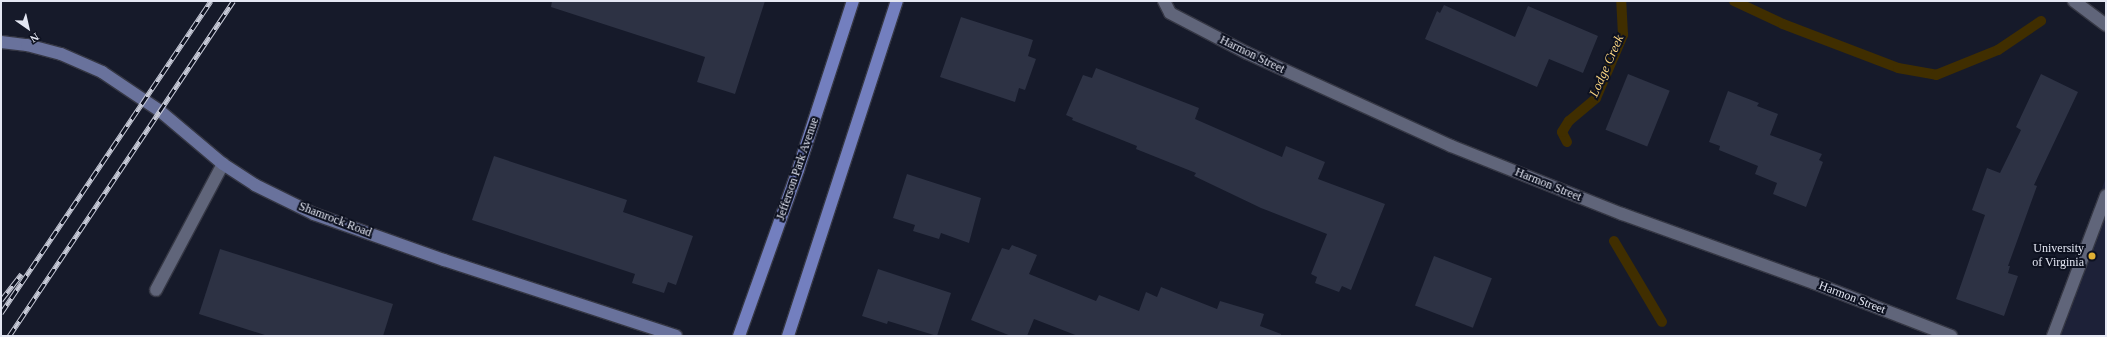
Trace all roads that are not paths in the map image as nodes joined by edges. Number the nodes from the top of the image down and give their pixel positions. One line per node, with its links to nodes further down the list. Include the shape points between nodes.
1 (853, 1): 11 (main road, Jefferson Park Avenue, via 798,170)
2 (897, 1): 12 (main road)
3 (1164, 1): 13 (street, Harmon Street, via 1170,13 1247,53 1451,146 1622,214 1814,283)
4 (2074, 1): 5 (street)
5 (2106, 25)
6 (1, 42): 7 (street, Shamrock Road, via 61,54 102,72 160,111)
7 (223, 164): 9 (street); 10 (street, Shamrock Road, via 255,185 314,214 444,260)
8 (2106, 196): 14 (street)
9 (156, 290)
10 (676, 336)
11 (739, 336)
12 (788, 336)
13 (1950, 336)
14 (2053, 336)

